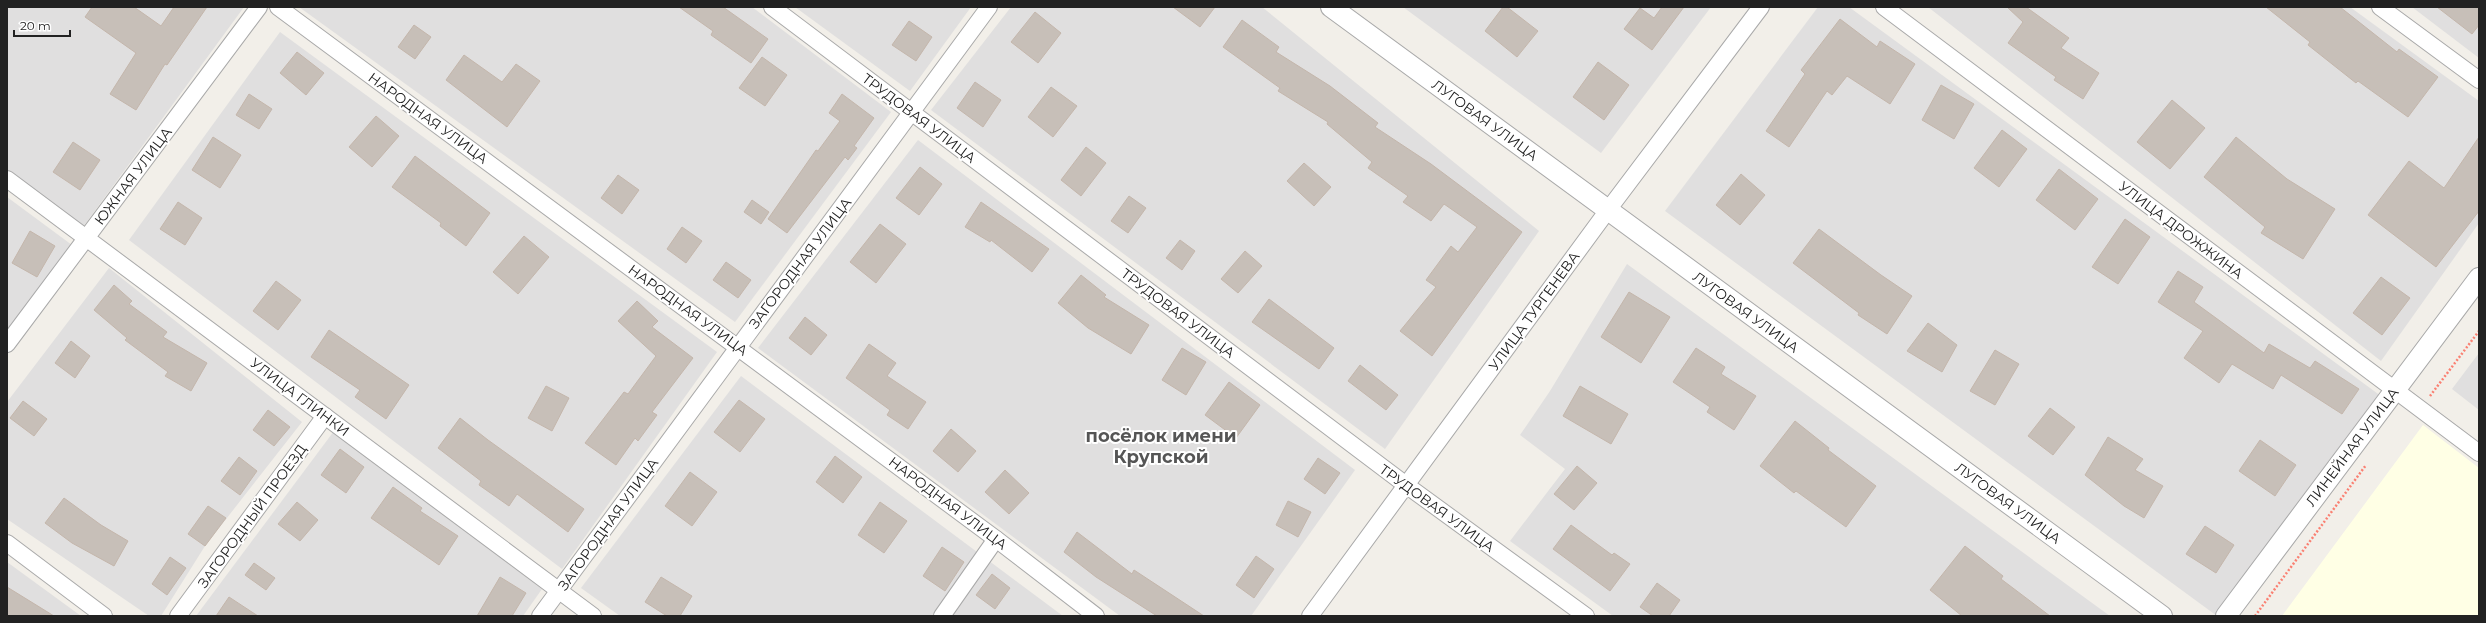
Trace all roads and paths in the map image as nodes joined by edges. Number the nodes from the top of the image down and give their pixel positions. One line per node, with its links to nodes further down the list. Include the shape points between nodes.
1 (259, 7): 13 (street, ЮЖНАЯ УЛИЦА)
2 (278, 7): 17 (street, НАРОДНАЯ УЛИЦА)
3 (772, 7): 10 (street, ТРУДОВАЯ УЛИЦА)
4 (989, 7): 10 (street, ЗАГОРОДНАЯ УЛИЦА)
5 (1331, 7): 12 (street, ЛУГОВАЯ УЛИЦА)
6 (1761, 7): 12 (street, УЛИЦА ТУРГЕНЕВА)
7 (1884, 7): 18 (street, УЛИЦА ДРОЖЖИНА)
8 (2380, 7): 9 (street)
9 (2479, 80)
10 (912, 112): 17 (street, ЗАГОРОДНАЯ УЛИЦА); 23 (street, ТРУДОВАЯ УЛИЦА)
11 (7, 179): 13 (street, УЛИЦА ГЛИНКИ)
12 (1608, 210): 23 (street, УЛИЦА ТУРГЕНЕВА); 35 (street, ЛУГОВАЯ УЛИЦА)
13 (87, 239): 16 (street, ЮЖНАЯ УЛИЦА); 20 (street, УЛИЦА ГЛИНКИ)
14 (2479, 278): 18 (street, ЛИНЕЙНАЯ УЛИЦА)
15 (2479, 331): 19 (path)
16 (7, 344)
17 (738, 347): 24 (street, НАРОДНАЯ УЛИЦА); 26 (street, ЗАГОРОДНАЯ УЛИЦА)
18 (2395, 391): 19 (street, УЛИЦА ДРОЖЖИНА); 36 (street, ЛИНЕЙНАЯ УЛИЦА)
19 (2420, 409): 21 (street, УЛИЦА ДРОЖЖИНА)
20 (325, 416): 26 (street, УЛИЦА ГЛИНКИ); 28 (street, ЗАГОРОДНЫЙ ПРОЕЗД)
21 (2479, 453)
22 (2370, 459): 37 (path)
23 (1406, 485): 33 (street, УЛИЦА ТУРГЕНЕВА); 34 (street, ТРУДОВАЯ УЛИЦА)
24 (996, 539): 31 (street); 32 (street, НАРОДНАЯ УЛИЦА)
25 (7, 544): 27 (street)
26 (559, 590): 29 (street, ЗАГОРОДНАЯ УЛИЦА); 30 (street, УЛИЦА ГЛИНКИ)
27 (104, 616)
28 (178, 616)
29 (540, 616)
30 (594, 616)
31 (942, 616)
32 (1096, 616)
33 (1310, 616)
34 (1586, 616)
35 (2162, 616)
36 (2226, 616)
37 (2255, 616)

